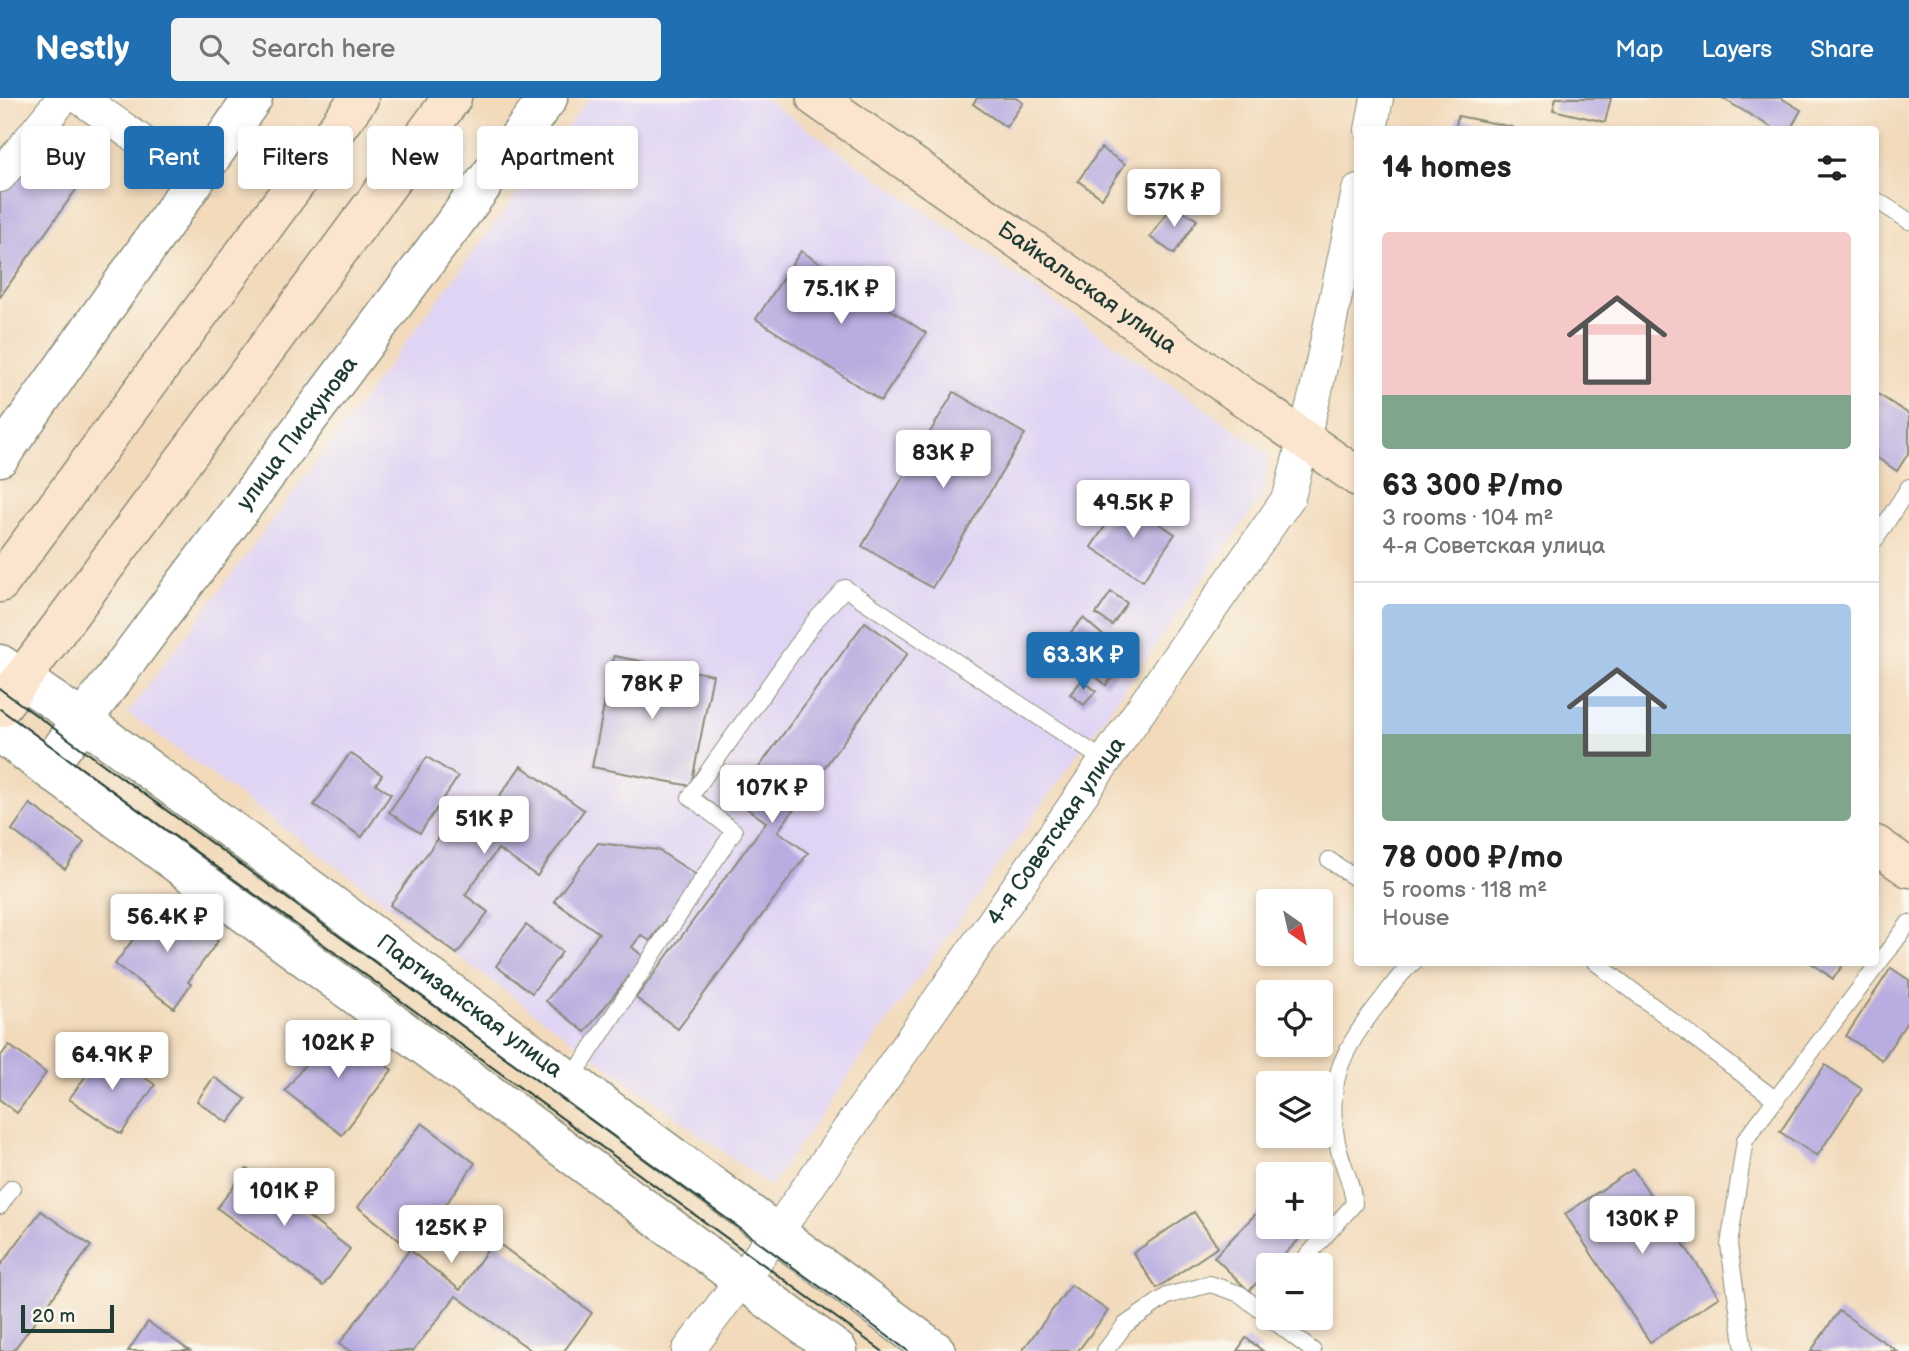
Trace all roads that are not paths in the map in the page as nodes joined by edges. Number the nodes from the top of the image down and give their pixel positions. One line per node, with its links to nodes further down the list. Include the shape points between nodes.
1 (63, 98): 12 (street)
2 (80, 98): 10 (street)
3 (253, 98): 11 (street)
4 (359, 98): 22 (main road)
5 (452, 98): 23 (main road)
6 (548, 98): 24 (street, улица Пискунова)
7 (816, 98): 17 (main road, Байкальская улица)
8 (1377, 98): 9 (street)
9 (1372, 126)
10 (124, 129)
11 (224, 139)
12 (0, 176)
13 (189, 189): 18 (street)
14 (1879, 202): 16 (lane)
15 (1354, 210): 17 (street, 4-я Советская улица)
16 (1909, 221)
17 (1302, 438): 19 (main road, Байкальская улица); 26 (street, 4-я Советская улица, via 1289,497)
18 (0, 457)
19 (1354, 474)
20 (1909, 487): 21 (lane)
21 (1879, 534)
22 (0, 583)
23 (7, 684): 24 (street, Партизанская улица)
24 (82, 720): 27 (street, улица Пискунова); 37 (street, Партизанская улица)
25 (0, 733): 27 (street)
26 (1105, 761): 37 (lane, via 845,588 814,622 690,797 734,831); 41 (street, 4-я Советская улица)
27 (47, 768): 43 (street)
28 (1879, 847): 30 (main road)
29 (1328, 860): 31 (lane)
30 (1909, 868)
31 (1354, 877)
32 (1909, 923): 33 (lane)
33 (1879, 963)
34 (1411, 966): 42 (lane, via 1353,1035 1338,1066 1333,1100 1337,1144 1352,1182 1354,1204)
35 (1600, 966): 38 (lane)
36 (1877, 966): 38 (lane)
37 (571, 1080): 41 (street, Партизанская улица)
38 (1776, 1100): 51 (lane, via 1745,1140 1729,1245)
39 (12, 1188): 40 (lane)
40 (0, 1206)
41 (777, 1232): 43 (street, 4-я Советская улица); 48 (street, Партизанская улица)
42 (1310, 1253)
43 (740, 1281): 46 (street, 4-я Советская улица); 47 (street)
44 (1256, 1304): 49 (lane, via 1210,1284 1167,1296 1125,1325)
45 (1289, 1330): 50 (lane)
46 (688, 1351)
47 (838, 1351)
48 (936, 1351)
49 (1105, 1351)
50 (1313, 1351)
51 (1744, 1351)

